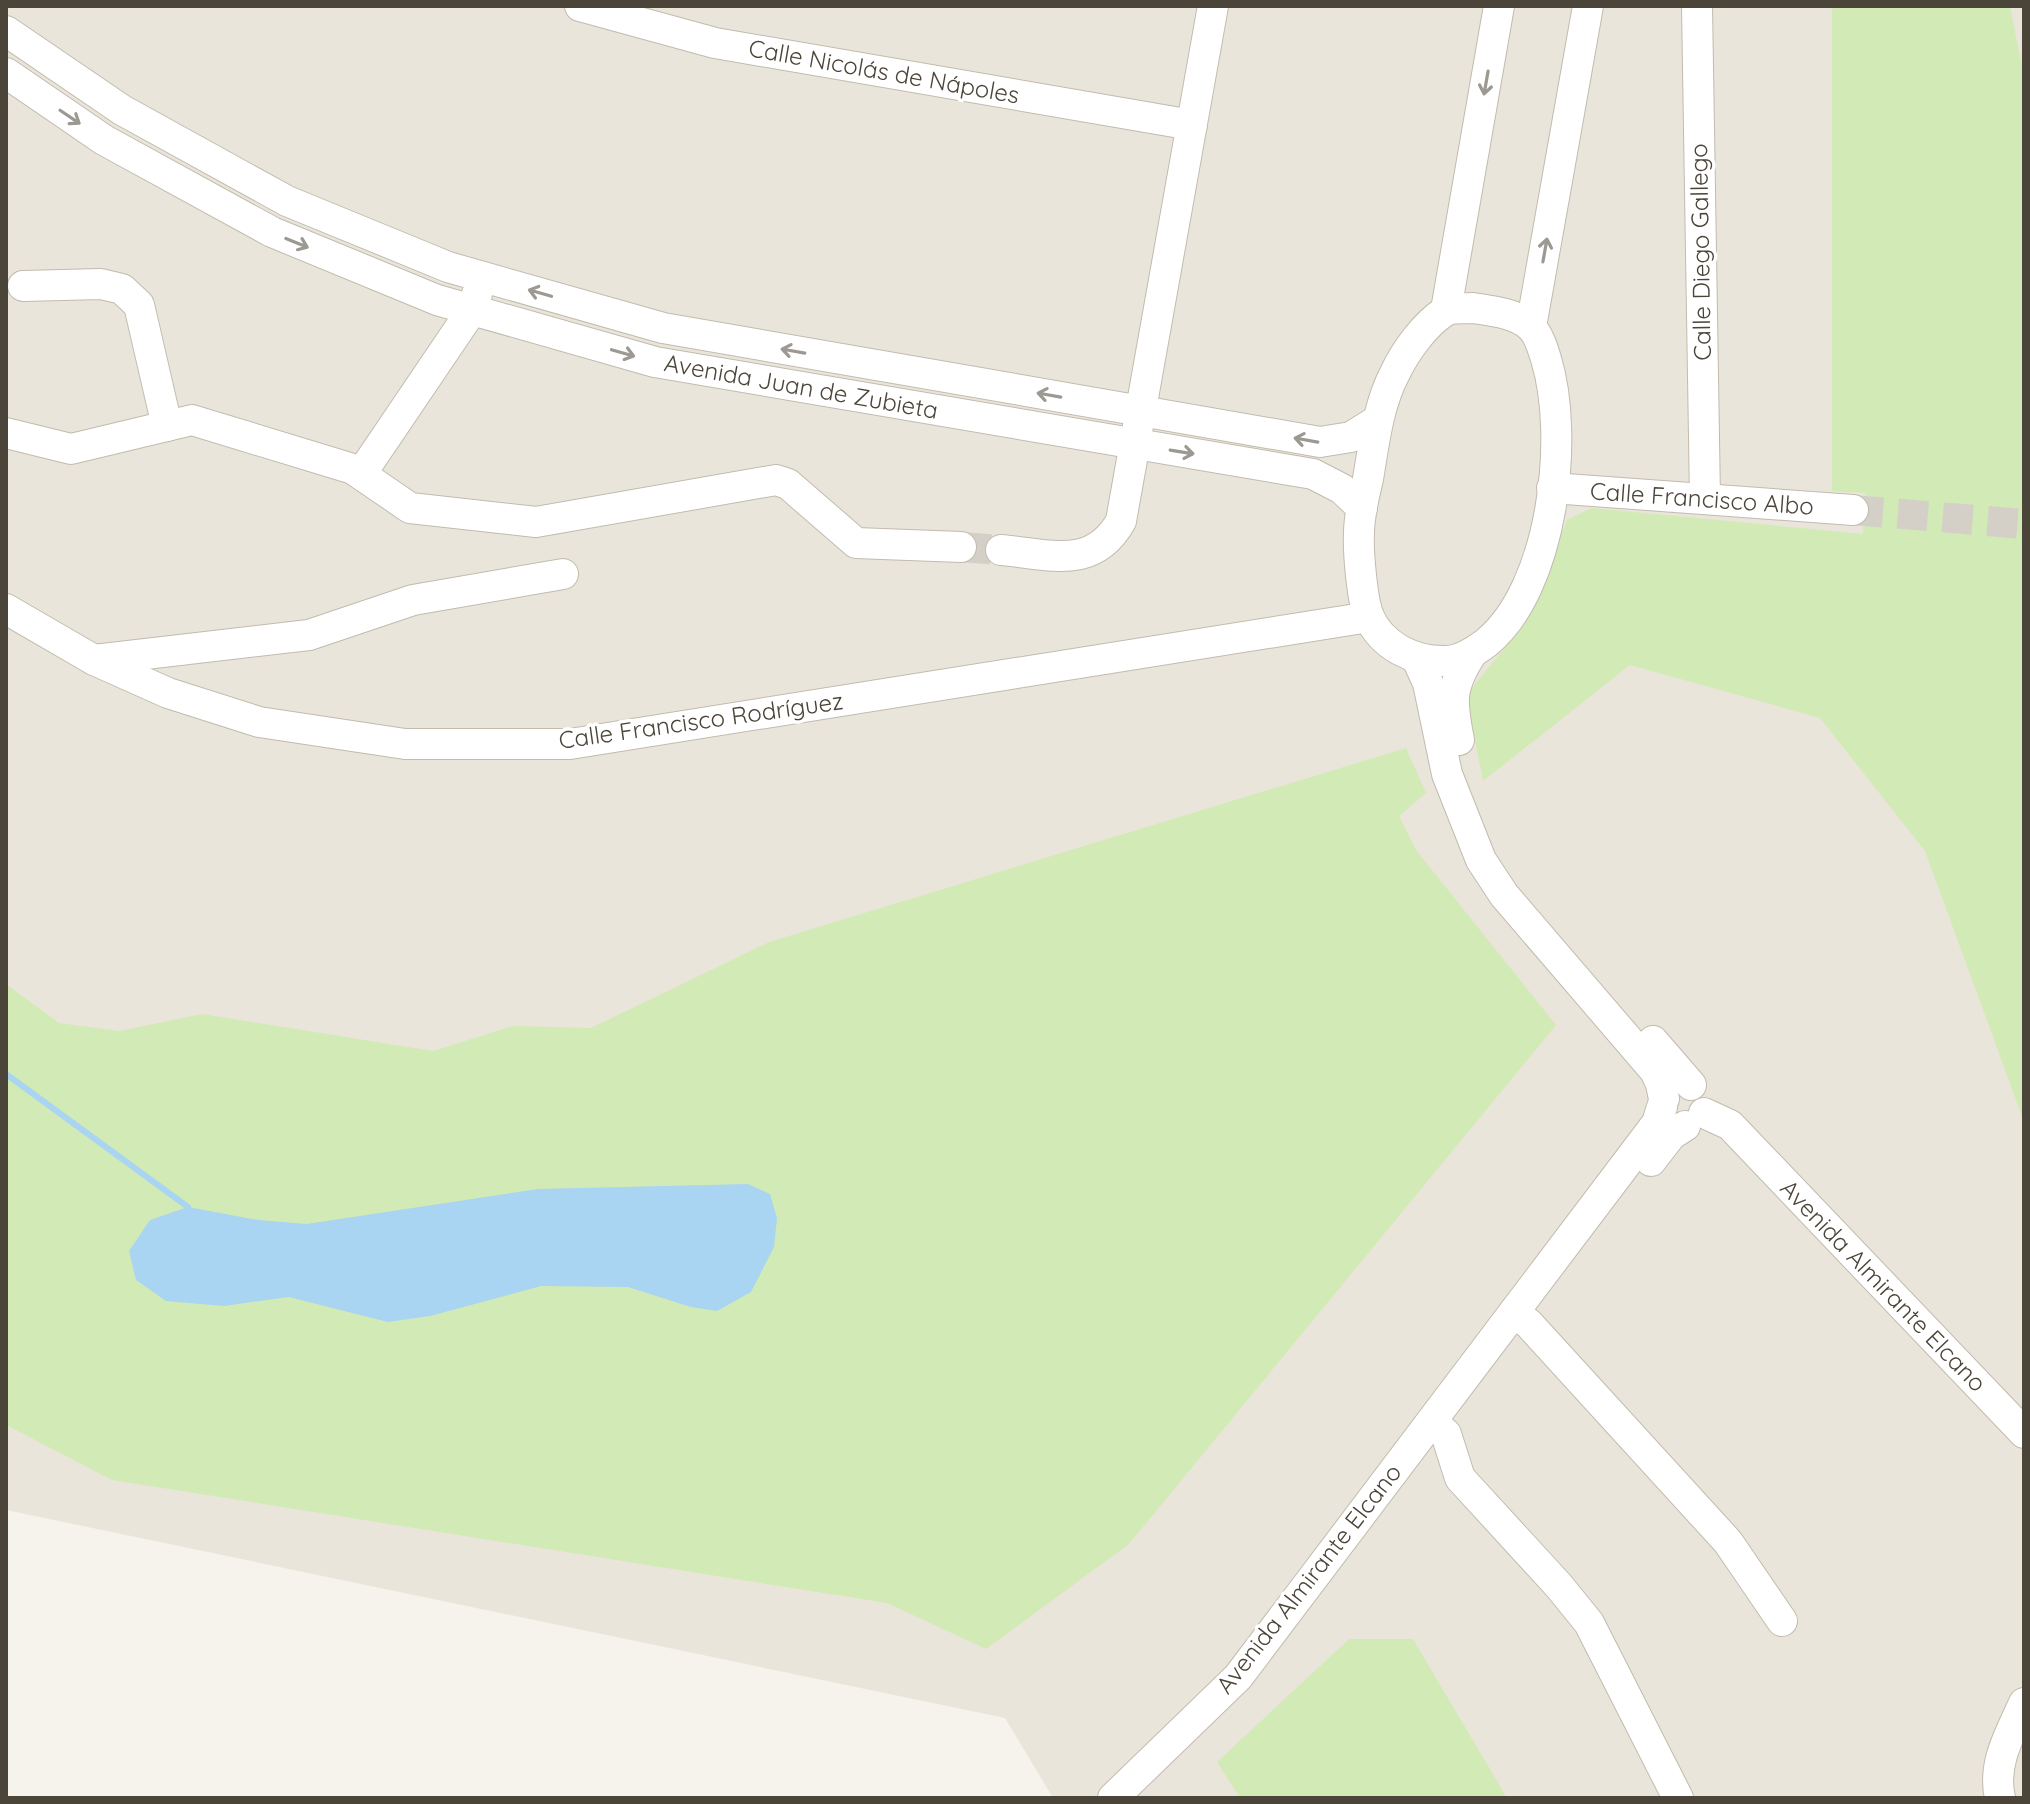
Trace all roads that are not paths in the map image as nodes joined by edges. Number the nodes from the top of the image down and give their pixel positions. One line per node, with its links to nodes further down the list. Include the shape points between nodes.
1 (580, 6): 8 (street, Calle Nicolás de Nápoles, via 715,43)
2 (1213, 6): 8 (street)
3 (1499, 6): 14 (street, one-way to 14)
4 (1588, 6): 15 (street, one-way to 4)
5 (1697, 6): 23 (street, Calle Diego Gallego)
6 (6, 31): 9 (street, Avenida Juan de Zubieta)
7 (6, 73): 10 (street, Avenida Juan de Zubieta, one-way to 10)
8 (1192, 125): 16 (street)
9 (173, 138): 10 (street); 11 (street, Avenida Juan de Zubieta, via 287,201)
10 (155, 168): 13 (street, Avenida Juan de Zubieta, one-way to 13, via 272,232)
11 (482, 277): 13 (street); 16 (street, Avenida Juan de Zubieta, one-way to 11, via 663,328)
12 (23, 286): 18 (street, via 101,284 122,289 139,305)
13 (472, 310): 20 (street, Avenida Juan de Zubieta, one-way to 20, via 655,362); 21 (street)
14 (1446, 310): 15 (street, via 1503,312); 17 (street, via 1422,332 1394,374)
15 (1531, 327): 22 (street, via 1554,384)
16 (1141, 411): 17 (street, Avenida Juan de Zubieta, one-way to 16, via 1351,437 1320,442); 20 (street)
17 (1378, 420): 24 (street)
18 (167, 426): 19 (street, via 71,449); 21 (street, via 192,420)
19 (6, 433)
20 (1135, 444): 24 (street, Avenida Juan de Zubieta, one-way to 24, via 1313,474 1342,489); 27 (street, via 1121,521 1095,550 1079,556)
21 (361, 474): 26 (street, via 410,508 536,522 776,480 788,484 856,543)
22 (1552, 488): 23 (street, Calle Francisco Albo); 32 (street, via 1531,581 1498,633)
23 (1705, 499): 25 (street, Calle Francisco Albo)
24 (1362, 508): 30 (street, via 1359,533)
25 (1853, 510)
26 (961, 547)
27 (1001, 550)
28 (563, 574): 31 (street, via 413,600 309,635)
29 (6, 609): 34 (street, Calle Francisco Rodríguez)
30 (1369, 617): 33 (street, via 1389,644); 35 (street, Calle Francisco Rodríguez, via 570,744 405,744 259,722)
31 (186, 651): 34 (street); 35 (street)
32 (1472, 653): 33 (street, via 1446,662); 36 (street, via 1456,678 1452,710 1464,769 1497,851 1519,884 1703,1096)
33 (1417, 659): 36 (street, via 1428,683 1447,774 1481,860 1504,895 1655,1071)
34 (94, 660): 35 (street, Calle Francisco Rodríguez)
35 (168, 693)
36 (1679, 1111): 37 (street, Avenida Almirante Elcano, via 1657,1123); 39 (street, Avenida Almirante Elcano, via 1730,1125)
37 (1522, 1318): 38 (street, Avenida Almirante Elcano); 40 (street, via 1728,1542)
38 (1439, 1428): 42 (street, Avenida Almirante Elcano, via 1238,1677); 43 (street, Avenida Almirante Elcano, via 1252,1689); 44 (street, via 1460,1478 1589,1623)
39 (2024, 1433)
40 (1782, 1621)
41 (2024, 1703): 45 (street, via 2000,1756)
42 (1113, 1798)
43 (1140, 1798)
44 (1678, 1798)
45 (2000, 1798)

